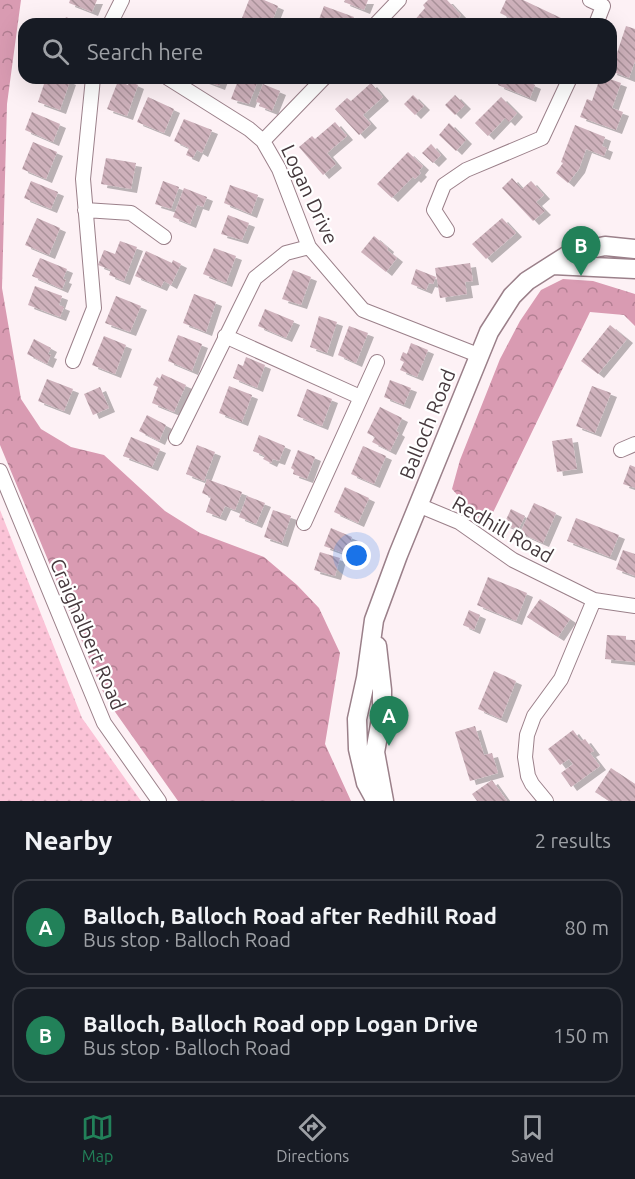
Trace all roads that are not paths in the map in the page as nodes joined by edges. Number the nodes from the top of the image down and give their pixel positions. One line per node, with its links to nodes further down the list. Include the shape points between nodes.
1 (122, 0): 4 (street)
2 (399, 0): 5 (street)
3 (590, 0): 6 (street, via 603,6)
4 (113, 18)
5 (382, 18)
6 (598, 18)
7 (92, 84): 12 (street, via 83,179)
8 (178, 84): 11 (street, Logan Drive)
9 (318, 84): 11 (street)
10 (567, 84): 13 (street, via 542,138 466,170 444,185 434,210)
11 (262, 141): 15 (street, Logan Drive, via 279,169)
12 (86, 210): 14 (street, via 131,213); 21 (street, via 94,308)
13 (447, 230)
14 (164, 237)
15 (309, 247): 19 (street, via 286,253 255,278); 20 (street, Logan Drive, via 363,310)
16 (635, 249): 17 (street, Balloch Road, via 605,246 571,253)
17 (553, 265): 18 (street); 20 (street, Balloch Road, via 512,296)
18 (635, 268)
19 (225, 336): 23 (street); 24 (street)
20 (478, 356): 28 (street, Balloch Road)
21 (73, 361)
22 (377, 362): 23 (street)
23 (360, 397): 29 (street)
24 (176, 438)
25 (635, 444): 26 (street)
26 (621, 450)
27 (0, 471): 33 (street, Craighalbert Road, via 104,723)
28 (418, 506): 30 (street, Redhill Road, via 459,522 513,560); 32 (street, Balloch Road)
29 (304, 523)
30 (594, 600): 31 (street, Redhill Road); 36 (street, via 561,679 534,716 526,735 528,776)
31 (635, 606)
32 (374, 621): 34 (street, Balloch Road, via 357,719 358,749 366,783); 35 (street, Balloch Road, via 382,690 375,752)
33 (159, 801)
34 (376, 801)
35 (384, 801)
36 (546, 801)

